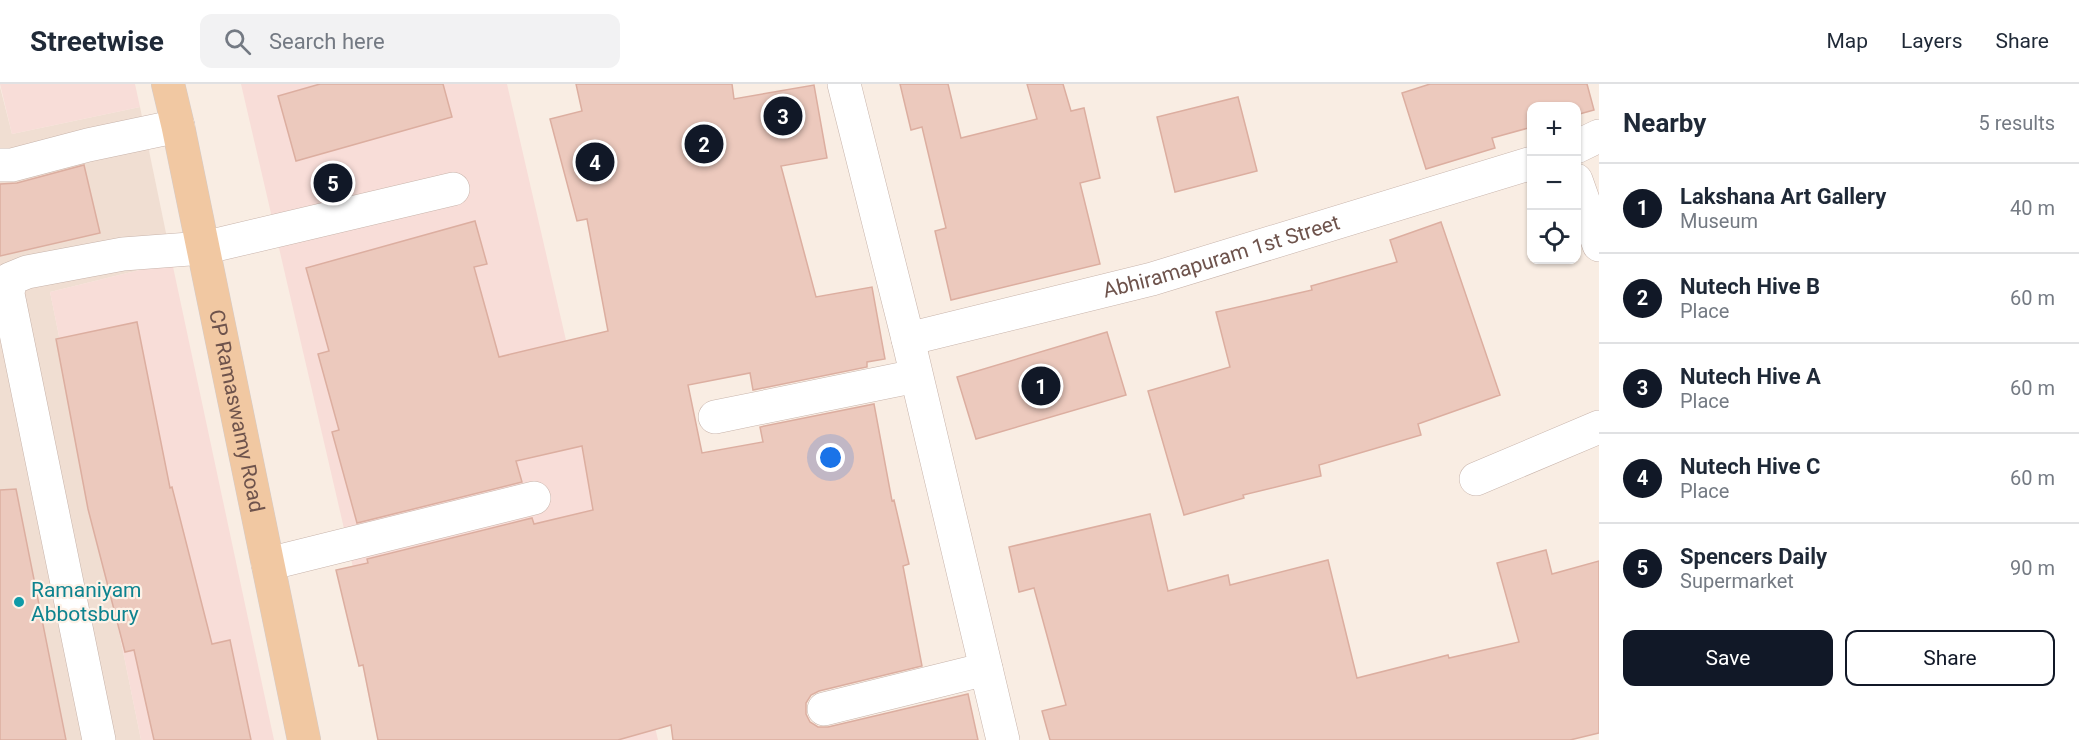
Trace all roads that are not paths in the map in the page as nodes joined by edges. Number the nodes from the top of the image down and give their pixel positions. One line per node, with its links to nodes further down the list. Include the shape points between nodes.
1 (168, 84): 3 (main road, CP Ramaswamy Road)
2 (844, 84): 12 (street)
3 (178, 126): 6 (street); 11 (main road, CP Ramaswamy Road)
4 (1599, 136): 5 (street)
5 (1581, 145)
6 (0, 165)
7 (1527, 165): 12 (street, Abhiramapuram 1st Street, via 1152,279)
8 (453, 189): 11 (street)
9 (1581, 194): 10 (street)
10 (1599, 245)
11 (203, 248): 18 (main road, CP Ramaswamy Road); 21 (street, via 123,254 27,272 10,279 8,294)
12 (908, 339): 13 (street)
13 (916, 376): 14 (street); 19 (street)
14 (715, 417)
15 (1599, 427): 16 (street)
16 (1476, 479)
17 (534, 498): 18 (street)
18 (268, 564): 22 (main road, CP Ramaswamy Road)
19 (986, 669): 20 (street); 23 (street)
20 (824, 709)
21 (99, 740)
22 (304, 740)
23 (1003, 740)

